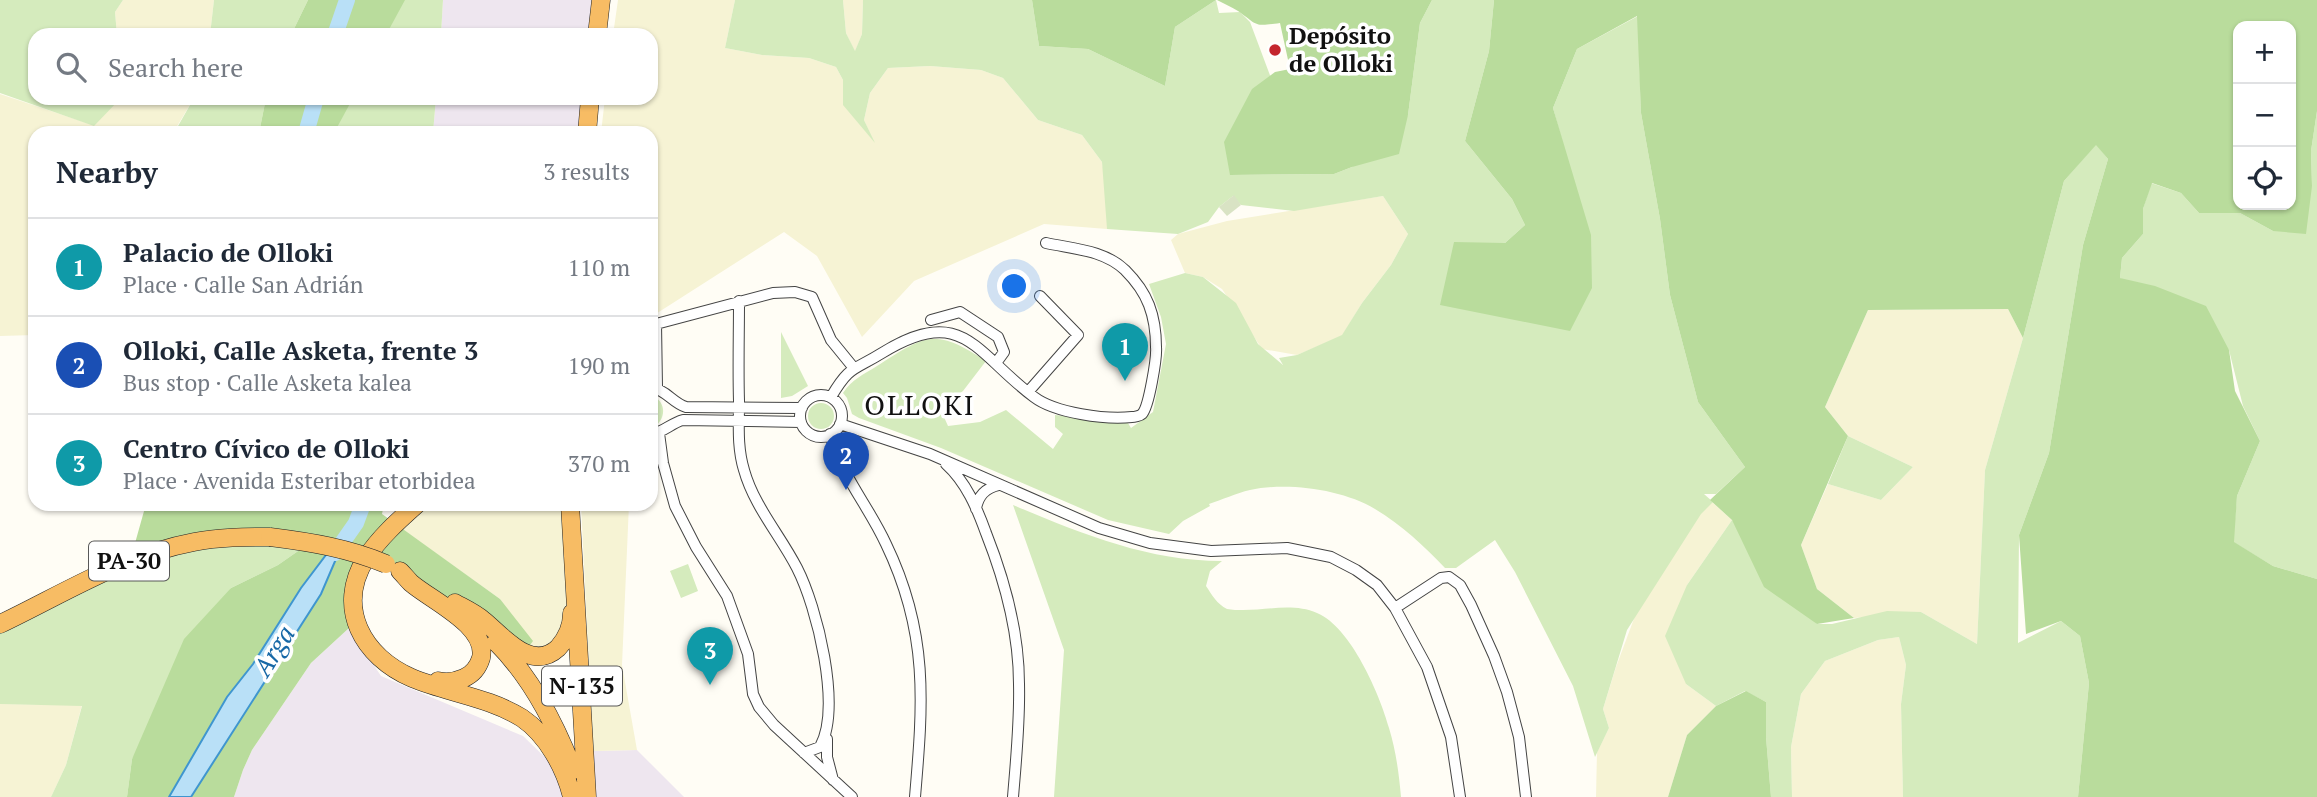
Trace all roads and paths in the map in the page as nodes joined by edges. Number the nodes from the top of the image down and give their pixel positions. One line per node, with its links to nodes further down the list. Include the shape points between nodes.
1 (600, 0): 2 (highway)
2 (598, 28)
3 (589, 105): 4 (highway)
4 (588, 126)
5 (1046, 243): 13 (street, via 1100,253 1124,269 1150,307 1157,351 1146,406 1134,417 1058,409)
6 (1040, 296): 13 (street, via 1078,335)
7 (739, 301): 9 (street); 11 (street, via 784,292 811,297 831,340); 16 (street)
8 (931, 320): 10 (street, via 960,312 998,338 1004,352)
9 (658, 323)
10 (996, 363): 11 (street, via 969,340 943,332 908,338); 13 (street)
11 (853, 368): 14 (street)
12 (658, 390): 15 (street)
13 (1028, 392)
14 (831, 397): 17 (street, via 818,395); 21 (street, via 840,406)
15 (672, 399): 16 (street, via 685,407); 20 (street, via 674,414)
16 (738, 407): 17 (street); 18 (street)
17 (802, 408): 19 (street)
18 (738, 420): 19 (street); 20 (street); 36 (street, via 744,471 797,568 812,606 825,653)
19 (801, 422): 23 (street, via 816,436)
20 (669, 424): 22 (street)
21 (840, 424): 23 (street); 25 (street)
22 (658, 432)
23 (830, 434): 41 (street, via 841,467 890,551 914,625 922,702)
24 (658, 445): 37 (street, via 675,506 735,616 748,654 753,694 774,725)
25 (942, 459): 26 (street); 27 (street)
26 (999, 485): 27 (street, via 984,491); 34 (street, via 1099,528 1150,543 1211,551 1287,548 1331,557 1377,585)
27 (976, 509): 42 (street, via 1006,592 1015,642 1019,682)
28 (409, 511): 32 (highway, via 382,536)
29 (570, 511): 31 (highway, N-135)
30 (393, 567): 32 (highway, via 466,623 479,639 482,654 473,673 441,682 392,662 362,626); 33 (highway, PA-30); 35 (highway, PA-30, bridge, via 357,552 312,542 270,537 195,541 113,567)
31 (574, 575): 33 (highway, via 572,623 565,640 542,656 524,653); 39 (highway, N-135)
32 (356, 581): 39 (highway, via 354,614 368,646 379,658 414,678 495,705 522,719 546,742)
33 (456, 604): 39 (highway, PA-30, via 524,675 562,740)
34 (1395, 608): 43 (street, via 1439,697 1451,737); 44 (street, via 1441,578 1449,577 1460,585 1507,692 1519,737)
35 (0, 624)
36 (826, 736): 37 (street, via 820,747); 38 (street)
37 (804, 753): 38 (street)
38 (833, 780): 40 (street)
39 (580, 795)
40 (852, 797)
41 (915, 797)
42 (1013, 797)
43 (1460, 797)
44 (1526, 797)

